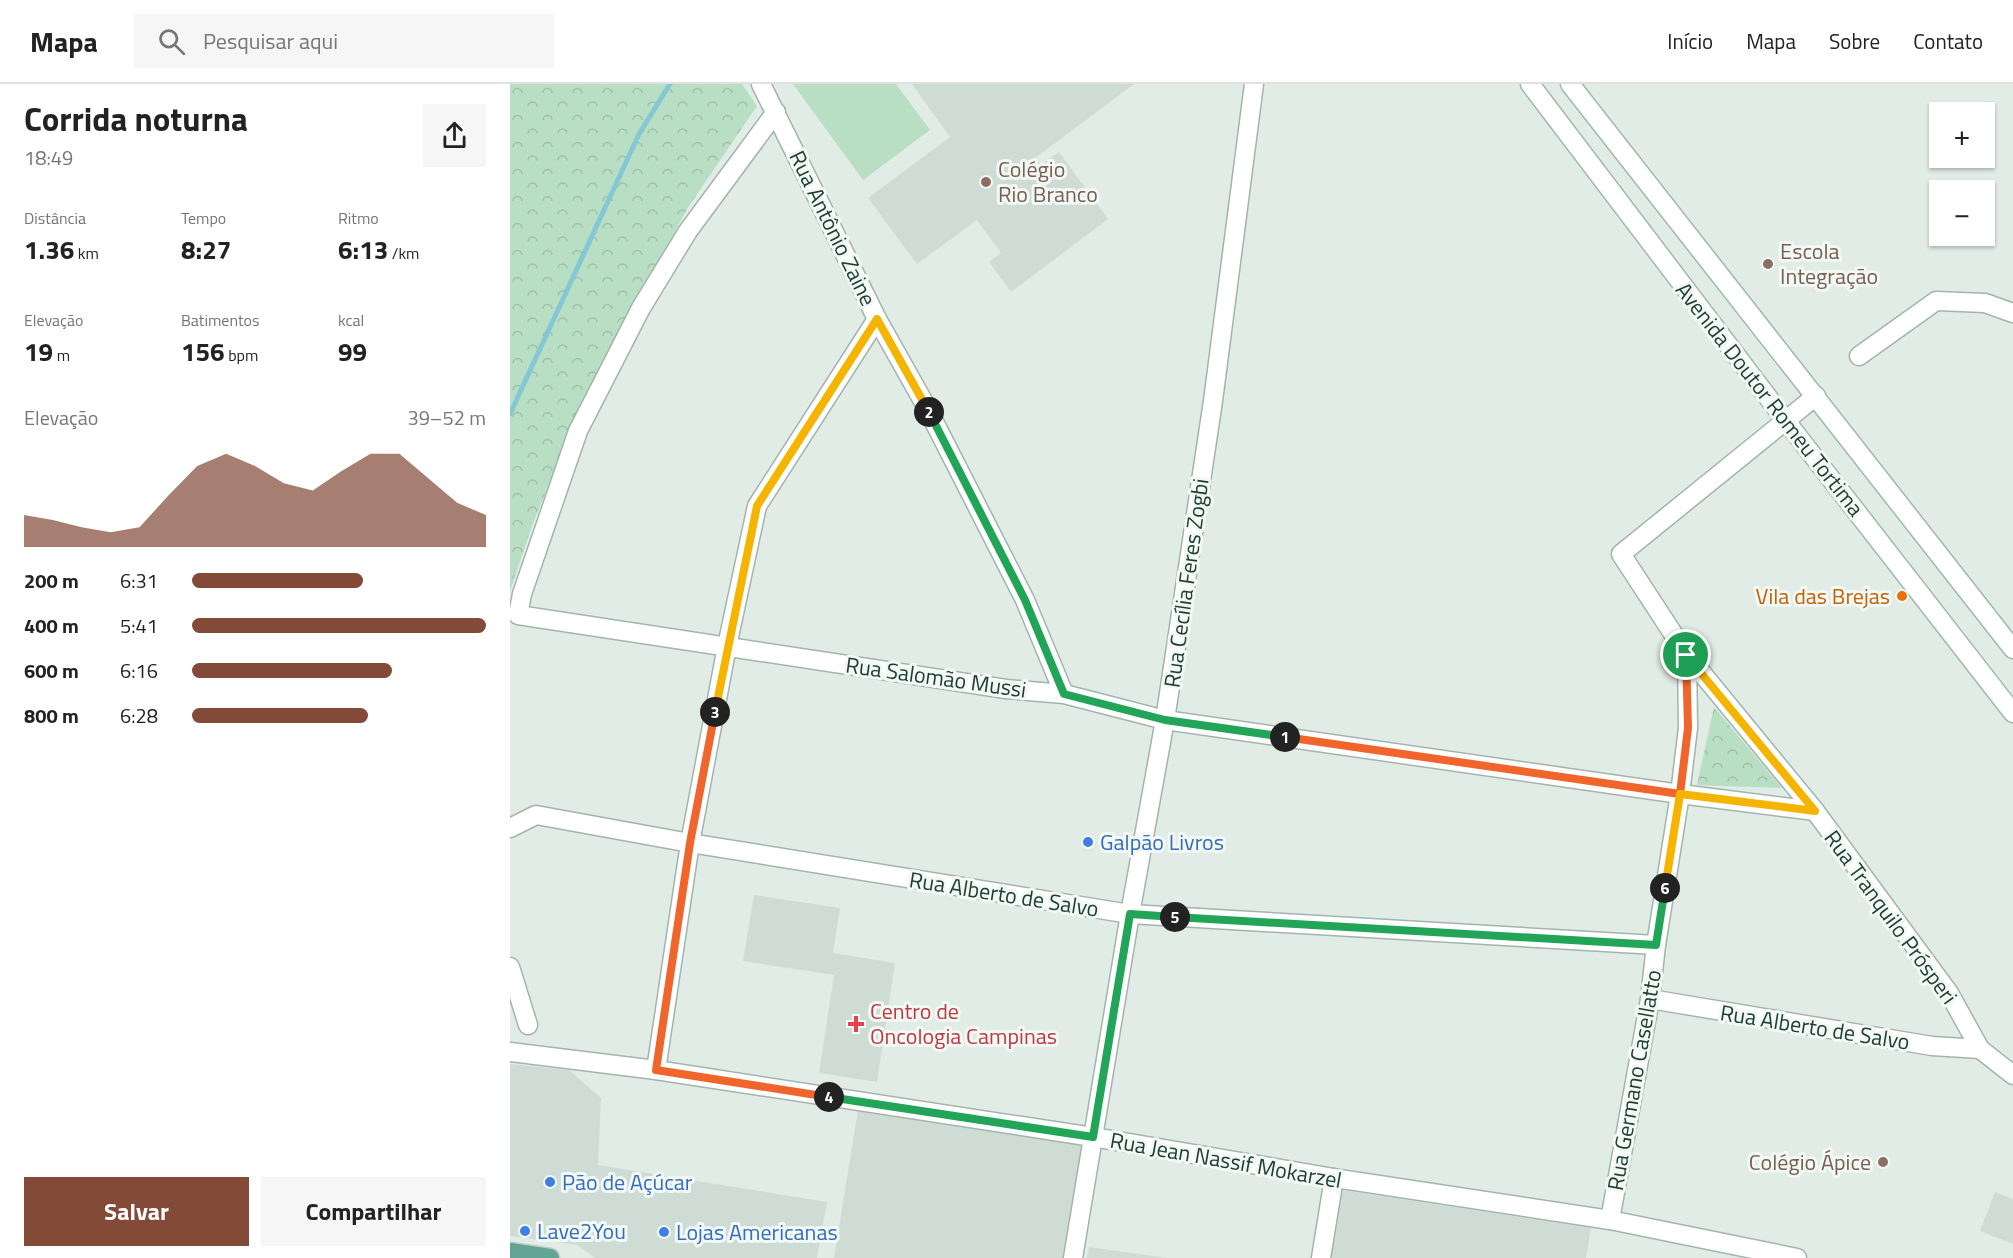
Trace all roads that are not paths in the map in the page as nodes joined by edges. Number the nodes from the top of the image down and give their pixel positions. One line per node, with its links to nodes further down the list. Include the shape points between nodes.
1 (761, 84): 5 (street, Rua Antônio Zaine)
2 (1254, 84): 16 (street, Rua Cecília Feres Zogbi)
3 (1530, 84): 10 (street, Avenida Doutor Romeu Tortima)
4 (1570, 84): 9 (street, Avenida Doutor Romeu Tortima)
5 (776, 112): 7 (street, Rua Antônio Zaine); 11 (street, Rua Salomão Mussi, via 688,231 641,308 578,431 518,615)
6 (2013, 313): 8 (street, via 1985,303 1936,301)
7 (877, 319): 11 (street, via 757,506); 14 (street, Rua Antônio Zaine, via 1025,600)
8 (1859, 356)
9 (1816, 396): 10 (street); 12 (street, Avenida Doutor Romeu Tortima)
10 (1786, 421): 13 (street, Rua Tranquilo Prósperi, via 1621,554); 15 (street, Avenida Doutor Romeu Tortima)
11 (727, 646): 14 (street, Rua Salomão Mussi); 20 (street)
12 (2013, 649)
13 (1686, 655): 17 (street, Rua Germano Casellatto, via 1688,728); 18 (street, Rua Tranquilo Prósperi)
14 (1064, 694): 16 (street, Rua Salomão Mussi)
15 (2013, 713)
16 (1165, 720): 17 (street, Rua Salomão Mussi); 21 (street, Rua Cecília Feres Zogbi)
17 (1680, 794): 18 (street, Rua Salomão Mussi); 22 (street, Rua Germano Casellatto)
18 (1815, 811): 26 (street, Rua Tranquilo Prósperi, via 1949,993)
19 (510, 828): 20 (street, Rua Alberto de Salvo, via 536,815)
20 (690, 843): 21 (street, Rua Alberto de Salvo); 28 (street)
21 (1130, 914): 22 (street, Rua Alberto de Salvo); 30 (street, Rua Cecília Feres Zogbi)
22 (1656, 945): 24 (street, Rua Germano Casellatto)
23 (510, 967): 25 (street)
24 (1650, 999): 26 (street, Rua Alberto de Salvo, via 1932,1046); 32 (street, Rua Germano Casellatto)
25 (528, 1025)
26 (1980, 1049): 29 (street, Rua Tranquilo Prósperi)
27 (510, 1052): 28 (street, Rua Jean Nassif Mokarzel)
28 (656, 1070): 30 (street, Rua Jean Nassif Mokarzel)
29 (2013, 1074)
30 (1093, 1137): 31 (street, Rua Jean Nassif Mokarzel); 35 (street, Rua Cecília Feres Zogbi)
31 (1334, 1178): 32 (street, Rua Jean Nassif Mokarzel); 36 (street)
32 (1610, 1220): 37 (street, Rua Jean Nassif Mokarzel)
33 (510, 1252): 34 (main road)
34 (549, 1258)
35 (1073, 1258)
36 (1321, 1258)
37 (1797, 1258)

